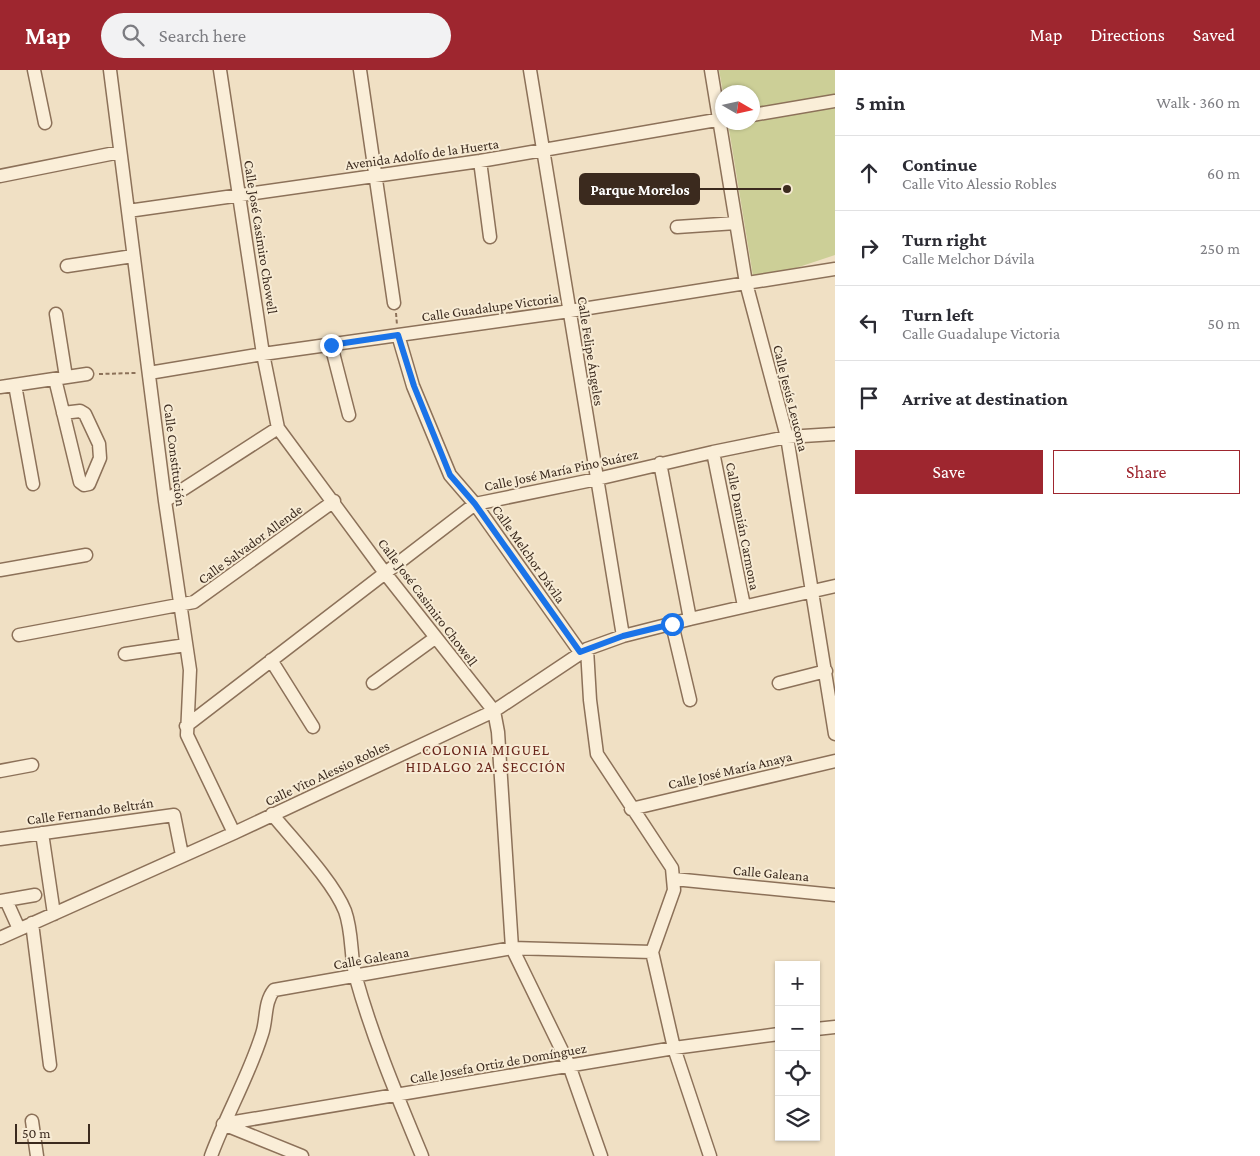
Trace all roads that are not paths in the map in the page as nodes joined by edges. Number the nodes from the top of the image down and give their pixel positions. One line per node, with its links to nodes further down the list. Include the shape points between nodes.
1 (34, 70): 11 (street)
2 (110, 70): 14 (street, Calle Constitución)
3 (220, 70): 18 (street, Calle José Casimiro Chowell)
4 (360, 70): 17 (street)
5 (530, 70): 13 (street, Calle Felipe Ángeles)
6 (711, 70): 7 (street, Calle Jesús Leucona)
7 (715, 90)
8 (835, 101): 9 (street)
9 (760, 114)
10 (715, 121): 13 (street, Avenida Adolfo de la Huerta)
11 (45, 123)
12 (722, 130): 20 (street, Calle Jesús Leucona)
13 (543, 151): 15 (street, Avenida Adolfo de la Huerta); 28 (street, Calle Felipe Ángeles)
14 (120, 152): 16 (street); 19 (street, Calle Constitución)
15 (480, 161): 17 (street, Avenida Adolfo de la Huerta); 22 (street)
16 (0, 176)
17 (376, 176): 18 (street, Avenida Adolfo de la Huerta); 27 (street)
18 (239, 194): 19 (street, Avenida Adolfo de la Huerta); 32 (street, Calle José Casimiro Chowell)
19 (128, 211): 23 (street, Calle Constitución)
20 (736, 223): 21 (street); 26 (street, Calle Jesús Leucona)
21 (677, 227)
22 (490, 236)
23 (133, 256): 24 (street); 33 (street, Calle Constitución)
24 (68, 266)
25 (835, 269): 26 (street, Calle Guadalupe Victoria)
26 (746, 283): 28 (street, Calle Guadalupe Victoria); 42 (street, Calle Jesús Leucona)
27 (394, 303)
28 (570, 311): 30 (street, Calle Guadalupe Victoria); 45 (street, Calle Felipe Ángeles)
29 (56, 314): 35 (street)
30 (398, 335): 31 (street, Calle Guadalupe Victoria); 49 (street, Calle Melchor Dávila, via 414,386 450,475)
31 (331, 345): 32 (street, Calle Guadalupe Victoria); 39 (street)
32 (263, 354): 33 (street, Calle Guadalupe Victoria); 40 (street, Calle José Casimiro Chowell)
33 (149, 373): 47 (street, Calle Constitución)
34 (87, 374): 35 (street)
35 (61, 378): 36 (street); 38 (street)
36 (15, 385): 37 (street); 46 (street)
37 (0, 387)
38 (63, 413): 38 (street, via 80,482 89,484 100,458 98,444 85,414 80,411)
39 (348, 415)
40 (278, 428): 47 (street); 48 (street, Calle José Casimiro Chowell)
41 (835, 434): 42 (street, Calle José María Pino Suárez)
42 (787, 437): 43 (street, Calle José María Pino Suárez); 54 (street, Calle Jesús Leucona)
43 (713, 452): 44 (street, Calle José María Pino Suárez); 56 (street, Calle Damián Carmona)
44 (660, 463): 45 (street, Calle José María Pino Suárez); 57 (street)
45 (597, 479): 49 (street, Calle José María Pino Suárez); 60 (street, Calle Felipe Ángeles)
46 (32, 484)
47 (165, 501): 55 (street, Calle Constitución)
48 (334, 501): 52 (street, Calle José Casimiro Chowell); 55 (street, Calle Salvador Allende, via 197,601)
49 (475, 504): 52 (street, Calle José María Pino Suárez); 63 (street, Calle Melchor Dávila)
50 (86, 554): 51 (street)
51 (0, 570)
52 (386, 573): 61 (street, Calle José Casimiro Chowell); 65 (street, Calle José María Pino Suárez)
53 (835, 586): 54 (street, Calle Vito Alessio Robles)
54 (813, 591): 56 (street, Calle Vito Alessio Robles); 66 (street, Calle Jesús Leucona)
55 (181, 605): 59 (street, Calle Salvador Allende); 62 (street, Calle Constitución)
56 (744, 606): 57 (street, Calle Vito Alessio Robles)
57 (690, 618): 58 (street, Calle Vito Alessio Robles)
58 (672, 624): 60 (street, Calle Vito Alessio Robles); 69 (street)
59 (19, 635)
60 (623, 636): 63 (street, Calle Vito Alessio Robles)
61 (435, 638): 68 (street); 70 (street, Calle José Casimiro Chowell)
62 (186, 645): 64 (street); 71 (street, Calle Constitución, via 191,693)
63 (584, 651): 70 (street, Calle Vito Alessio Robles); 77 (street, via 597,754)
64 (125, 654)
65 (270, 660): 71 (street, Calle José María Pino Suárez); 72 (street)
66 (826, 671): 67 (street); 73 (street, Calle Jesús Leucona)
67 (779, 682)
68 (373, 683)
69 (690, 700)
70 (494, 711): 78 (street, Calle Vito Alessio Robles); 91 (street, Calle José Casimiro Chowell)
71 (186, 726): 80 (street, Calle Constitución, via 187,735)
72 (312, 727)
73 (835, 734)
74 (835, 761): 77 (street, Calle José María Anaya)
75 (32, 764): 76 (street)
76 (0, 771)
77 (631, 809): 83 (street, via 667,860)
78 (272, 814): 80 (street, Calle Vito Alessio Robles); 93 (street, via 328,884 345,911)
79 (42, 833): 81 (street, Calle Fernando Beltrán); 82 (street, Calle Fernando Beltrán, via 174,815); 87 (street)
80 (234, 833): 82 (street, Calle Vito Alessio Robles)
81 (0, 839)
82 (182, 855): 87 (street, Calle Vito Alessio Robles)
83 (674, 879): 85 (street, Calle Galeana); 92 (street, via 670,902)
84 (35, 895): 86 (street)
85 (835, 895)
86 (3, 901): 89 (street)
87 (54, 914): 88 (street, Calle Vito Alessio Robles)
88 (32, 923): 89 (street, Calle Vito Alessio Robles); 98 (street)
89 (19, 929): 90 (street, Calle Vito Alessio Robles)
90 (0, 938)
91 (512, 948): 92 (street, Calle Galeana); 93 (street, Calle Galeana); 99 (street, Calle José Casimiro Chowell)
92 (652, 952): 97 (street)
93 (355, 976): 100 (street); 102 (street, Calle Galeana, via 274,990 269,996 263,1033)
94 (835, 1027): 95 (street)
95 (820, 1029)
96 (775, 1035): 97 (street, Calle Josefa Ortiz de Domínguez)
97 (674, 1048): 99 (street, Calle Josefa Ortiz de Domínguez); 108 (street)
98 (50, 1065)
99 (569, 1065): 100 (street, Calle Josefa Ortiz de Domínguez); 107 (street, Calle José Casimiro Chowell)
100 (397, 1096): 102 (street, Calle Josefa Ortiz de Domínguez); 106 (street)
101 (32, 1121): 103 (street)
102 (222, 1124): 104 (street, Calle Galeana); 105 (street)
103 (36, 1156)
104 (211, 1156)
105 (302, 1156)
106 (422, 1156)
107 (601, 1156)
108 (710, 1156)

